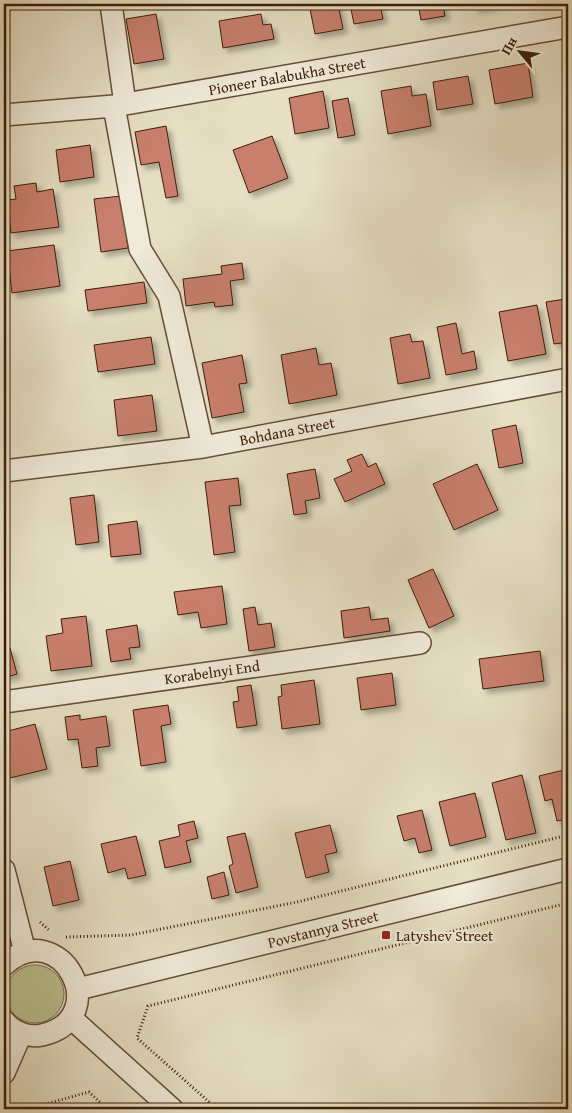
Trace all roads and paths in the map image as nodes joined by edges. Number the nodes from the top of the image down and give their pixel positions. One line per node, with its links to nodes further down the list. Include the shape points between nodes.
1 (111, 4): 3 (street)
2 (568, 27): 3 (street, Pioneer Balabukha Street)
3 (120, 105): 4 (street, Pioneer Balabukha Street); 6 (street, via 140,249 169,296)
4 (4, 115)
5 (568, 379): 6 (street, Bohdana Street)
6 (203, 447): 7 (street, Bohdana Street)
7 (4, 471)
8 (420, 642): 9 (street, Korabelnyi End)
9 (4, 702)
10 (568, 835): 14 (path, via 297,902 140,933)
11 (568, 869): 17 (street, Povstannya Street)
12 (4, 870): 15 (street)
13 (568, 903): 25 (path, via 148,1006 137,1038)
14 (57, 938)
15 (25, 952): 16 (street); 17 (street, via 43,951 60,958 72,972)
16 (4, 966)
17 (78, 989): 18 (street, via 77,1004)
18 (71, 1018): 20 (street, via 57,1030 40,1036); 24 (street)
19 (4, 1021): 20 (street)
20 (21, 1034): 21 (street)
21 (4, 1073)
22 (28, 1109): 23 (path, via 88,1092)
23 (107, 1109)
24 (172, 1109)
25 (216, 1109)

